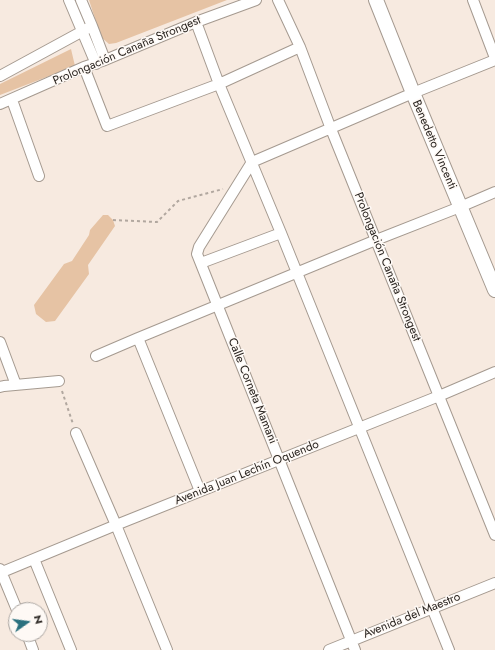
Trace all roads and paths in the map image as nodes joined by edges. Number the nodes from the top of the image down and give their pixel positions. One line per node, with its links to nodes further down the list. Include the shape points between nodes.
1 (69, 0): 9 (street)
2 (81, 0): 8 (street)
3 (256, 0): 7 (street, Prolongación Canaña Strongest)
4 (278, 0): 10 (street, Prolongación Canaña Strongest)
5 (376, 0): 16 (street, Benedetto Vincenti)
6 (472, 0): 11 (street)
7 (196, 22): 12 (street, Prolongación Canaña Strongest); 15 (street)
8 (92, 26): 9 (street); 12 (street)
9 (82, 32): 12 (street); 14 (street)
10 (300, 47): 15 (street); 19 (street, Prolongación Canaña Strongest)
11 (495, 59): 16 (street)
12 (100, 62): 13 (street, Prolongación Canaña Strongest)
13 (84, 68): 15 (street, via 107,126); 17 (street, Prolongación Canaña Strongest)
14 (0, 76)
15 (219, 84): 20 (street)
16 (413, 94): 19 (street); 24 (street, Benedetto Vincenti)
17 (12, 100): 18 (street, Prolongación Canaña Strongest); 21 (street)
18 (0, 104)
19 (331, 129): 20 (street); 27 (street, Prolongación Canaña Strongest)
20 (252, 162): 22 (street, Calle Corneta Mamani); 26 (street)
21 (39, 176)
22 (238, 185): 25 (path, via 178,201 157,222); 28 (street, Calle Corneta Mamani, via 199,246 197,254)
23 (495, 192): 24 (street)
24 (460, 207): 27 (street); 30 (street, Benedetto Vincenti)
25 (113, 220)
26 (282, 233): 28 (street); 29 (street)
27 (376, 240): 29 (street); 39 (street, Prolongación Canaña Strongest)
28 (201, 263): 31 (street, Calle Corneta Mamani)
29 (297, 272): 31 (street); 40 (street)
30 (495, 290)
31 (218, 305): 32 (street); 42 (street, Calle Corneta Mamani)
32 (138, 338): 34 (street); 43 (street)
33 (0, 342): 37 (street)
34 (96, 356)
35 (495, 372): 39 (street, Avenida Juan Lechín Oquendo)
36 (59, 380): 37 (street); 41 (path)
37 (16, 385): 38 (street)
38 (0, 387)
39 (439, 396): 40 (street, Avenida Juan Lechín Oquendo); 45 (street, Prolongación Canaña Strongest)
40 (360, 428): 42 (street, Avenida Juan Lechín Oquendo); 50 (street)
41 (76, 433): 44 (street)
42 (279, 460): 43 (street, Avenida Juan Lechín Oquendo); 51 (street, Calle Corneta Mamani)
43 (200, 491): 44 (street, Avenida Juan Lechín Oquendo)
44 (116, 525): 46 (street, Avenida Juan Lechín Oquendo); 53 (street)
45 (495, 535)
46 (34, 559): 47 (street, Avenida Juan Lechín Oquendo); 52 (street)
47 (0, 572): 49 (street)
48 (495, 583): 50 (street, Avenida del Maestro)
49 (13, 602)
50 (432, 608): 51 (street, Avenida del Maestro); 55 (street)
51 (353, 645): 54 (street, Avenida del Maestro)
52 (71, 650)
53 (167, 650)
54 (329, 650)
55 (449, 650)

